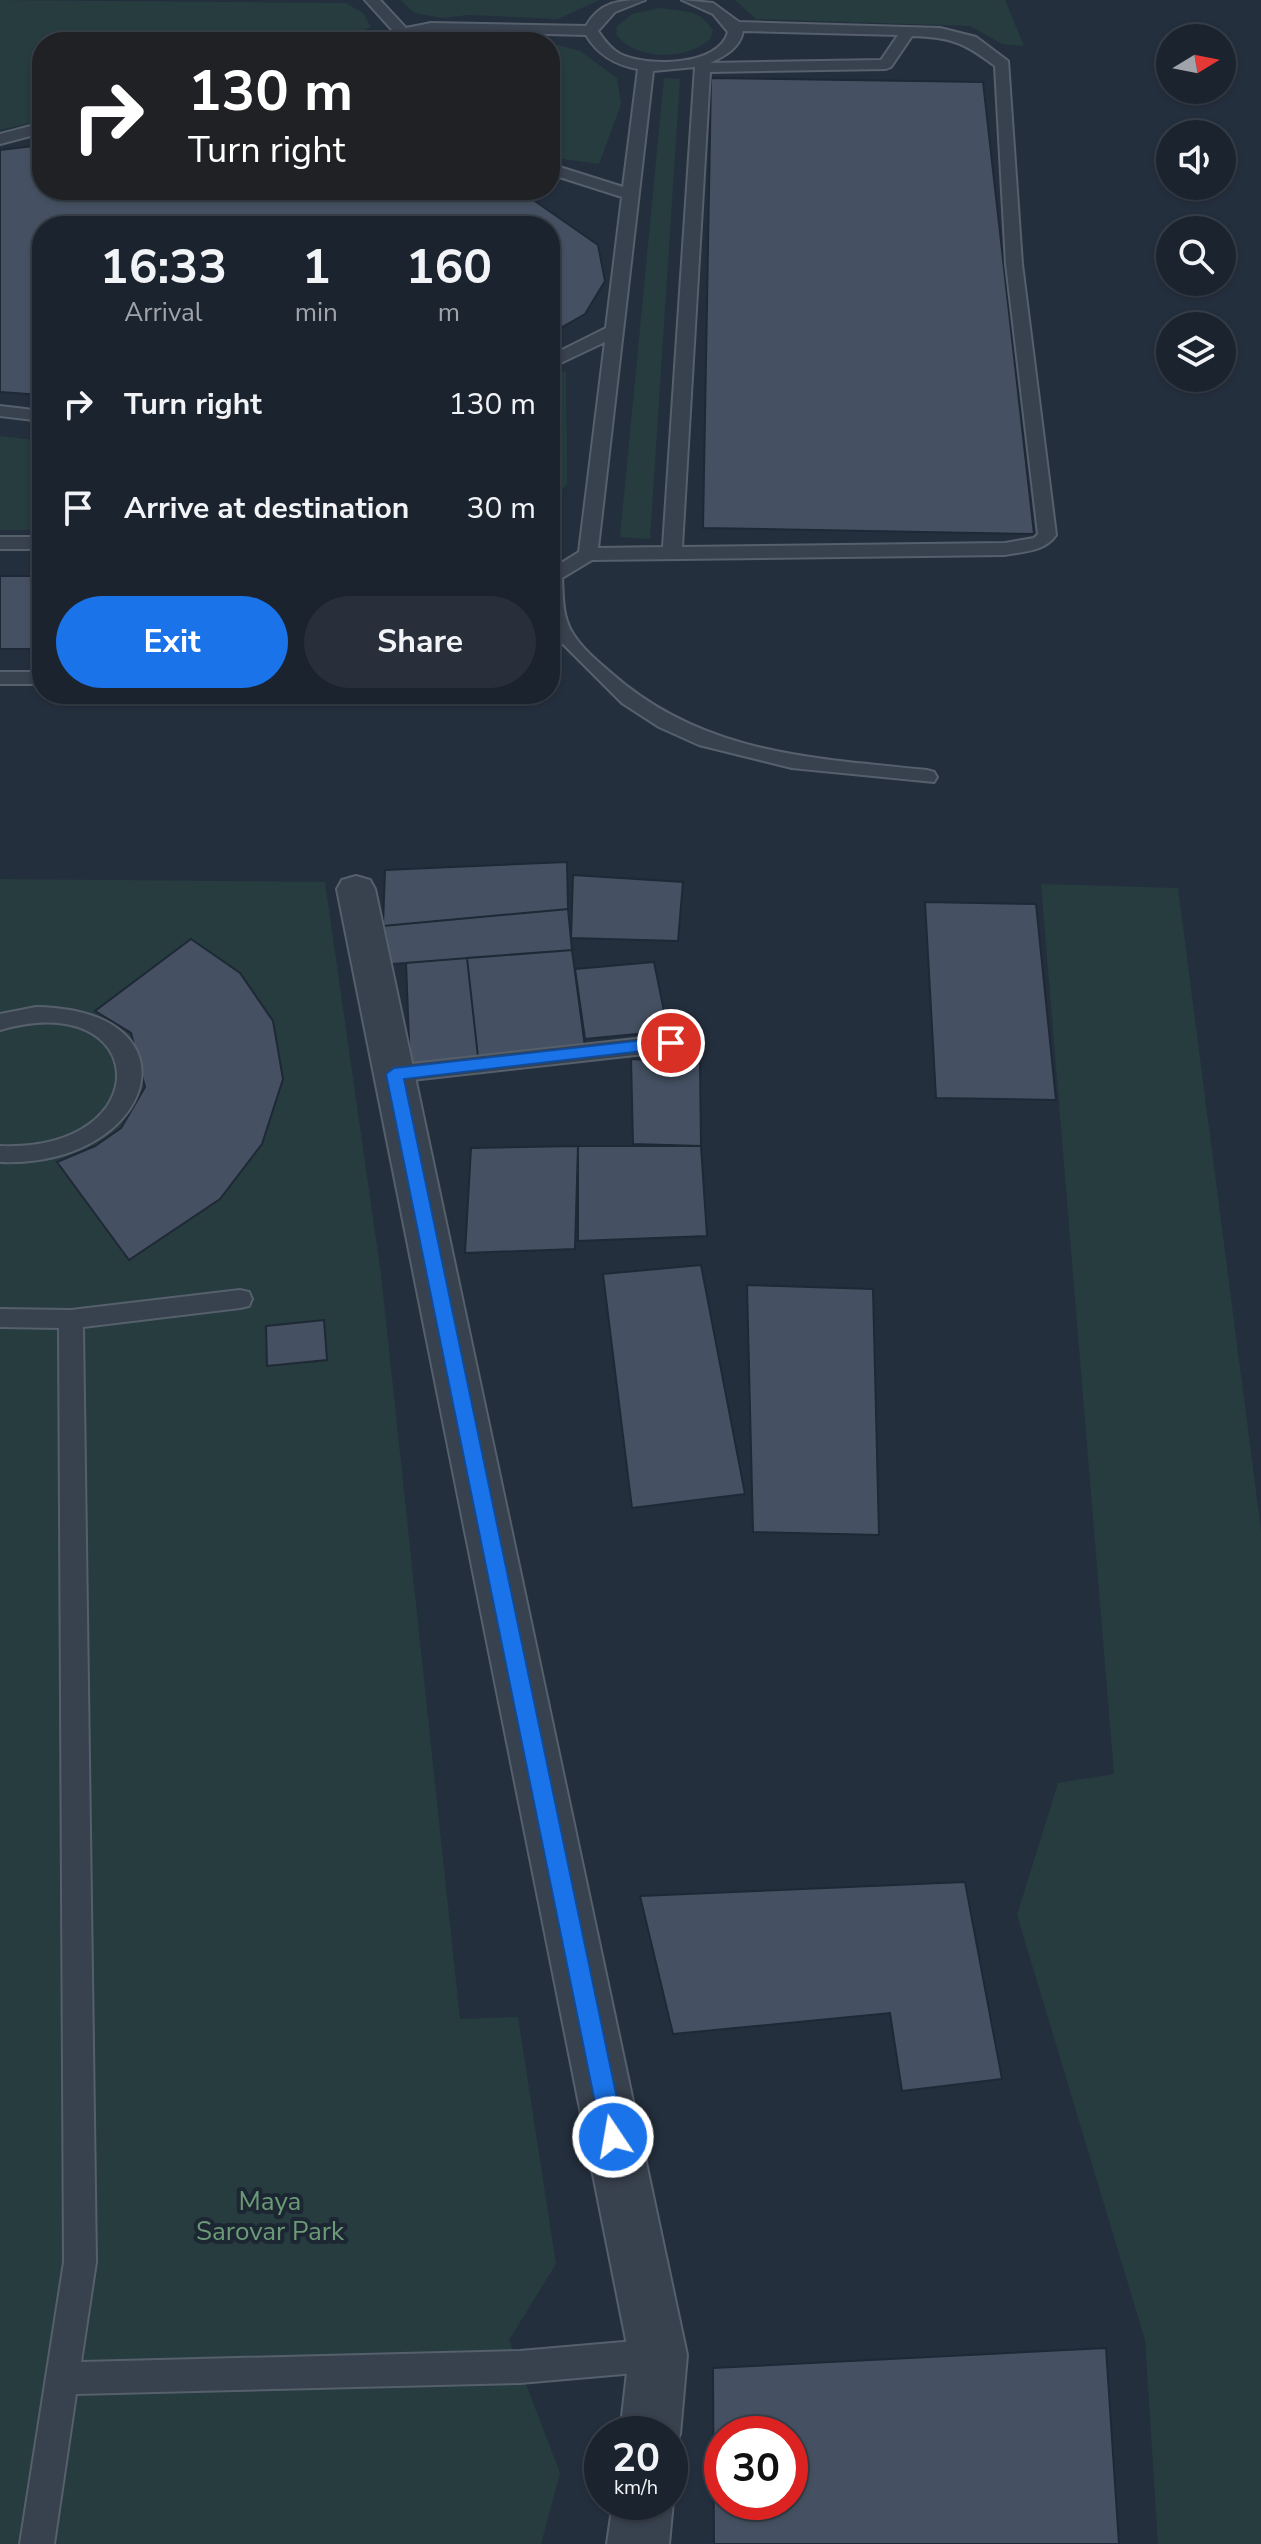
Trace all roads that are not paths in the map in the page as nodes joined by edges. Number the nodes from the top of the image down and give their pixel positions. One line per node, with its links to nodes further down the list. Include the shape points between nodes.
1 (372, 0): 8 (lane)
2 (638, 0): 6 (lane, via 607,10)
3 (689, 0): 4 (lane)
4 (705, 2): 5 (lane)
5 (735, 26): 7 (lane); 10 (lane, via 727,48)
6 (591, 31): 9 (lane, via 431,27); 11 (lane, via 606,52)
7 (908, 31): 10 (lane, via 886,64); 22 (lane, via 971,40 1003,64 1014,264 1047,535 1040,543 1005,549)
8 (402, 32)
9 (408, 32)
10 (702, 64): 11 (lane); 22 (lane)
11 (646, 65): 15 (lane)
12 (32, 131): 13 (lane)
13 (0, 139)
14 (560, 172): 15 (lane)
15 (631, 195): 16 (lane)
16 (615, 330): 17 (lane); 23 (lane)
17 (560, 358)
18 (0, 411): 19 (lane)
19 (32, 415)
20 (0, 543): 21 (lane)
21 (32, 543)
22 (672, 552): 23 (lane)
23 (588, 554): 24 (lane)
24 (560, 573)
25 (560, 626): 28 (lane, via 610,685 679,732 749,752)
26 (0, 678): 27 (lane)
27 (32, 678)
28 (927, 777)
29 (356, 889): 32 (street)
30 (0, 1022): 33 (lane, via 39,1015 72,1017 101,1028 120,1045 131,1068 129,1092 114,1116 90,1136 59,1150)
31 (671, 1043): 32 (lane)
32 (394, 1074): 37 (street)
33 (0, 1154)
34 (240, 1299): 36 (lane)
35 (0, 1318): 36 (lane)
36 (71, 1319): 38 (lane, via 80,2262)
37 (658, 2355): 38 (lane, via 520,2367); 39 (street)
38 (62, 2378): 41 (lane)
39 (652, 2416)
40 (641, 2520): 42 (street)
41 (37, 2544)
42 (638, 2544)

